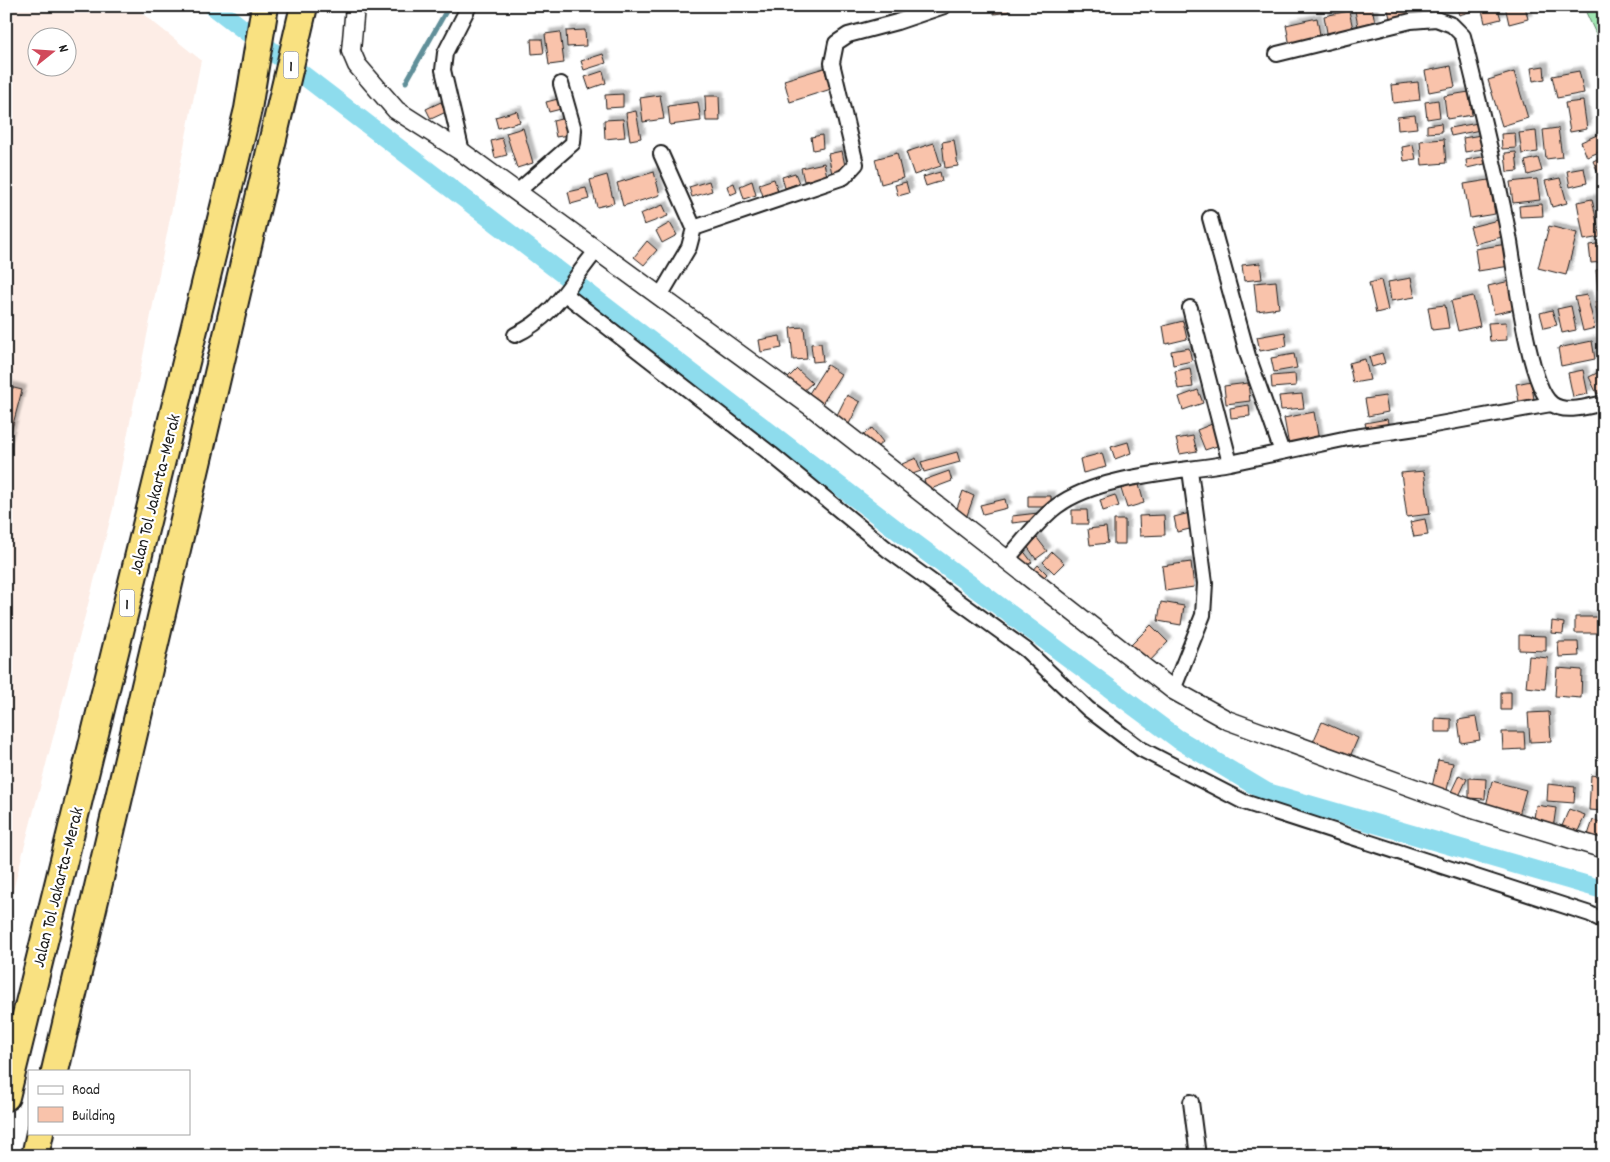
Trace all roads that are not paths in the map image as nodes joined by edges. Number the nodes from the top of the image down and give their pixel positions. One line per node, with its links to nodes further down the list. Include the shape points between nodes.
1 (265, 6): 28 (highway, Jalan Tol Jakarta–Merak / 1, via 248,109)
2 (304, 6): 27 (highway, Jalan Tol Jakarta–Merak / 1)
3 (355, 6): 8 (street, via 352,51 357,65 403,115)
4 (469, 6): 8 (street, via 445,52 443,70)
5 (944, 6): 12 (street, via 848,34 836,43 832,63 856,164 844,177)
6 (1277, 54): 19 (street, via 1411,21 1436,19 1452,25 1463,36 1509,236 1527,340 1540,386)
7 (561, 84): 10 (street, via 574,130 573,143)
8 (462, 152): 10 (street)
9 (661, 154): 12 (street)
10 (517, 192): 13 (street)
11 (1210, 218): 20 (street, via 1248,356)
12 (694, 228): 15 (street, via 689,247)
13 (593, 255): 14 (street); 15 (street)
14 (568, 291): 17 (street, via 533,327); 26 (street, via 888,550 1026,650 1088,709 1141,749 1244,802)
15 (660, 296): 23 (street, via 813,408)
16 (1190, 308): 21 (street)
17 (515, 335)
18 (1604, 403): 19 (street, via 1577,408 1560,408)
19 (1551, 404): 20 (street)
20 (1282, 452): 21 (street)
21 (1230, 463): 22 (street)
22 (1190, 470): 23 (street, via 1110,483 1082,493 1057,507); 24 (street, via 1205,583 1202,615)
23 (1007, 559): 24 (street)
24 (1173, 690): 25 (street, via 1237,723 1466,807)
25 (1604, 849)
26 (1604, 921)
27 (55, 1070)
28 (6, 1097)
29 (1190, 1102): 32 (street)
30 (40, 1134): 31 (highway)
31 (35, 1156)
32 (1198, 1156)

